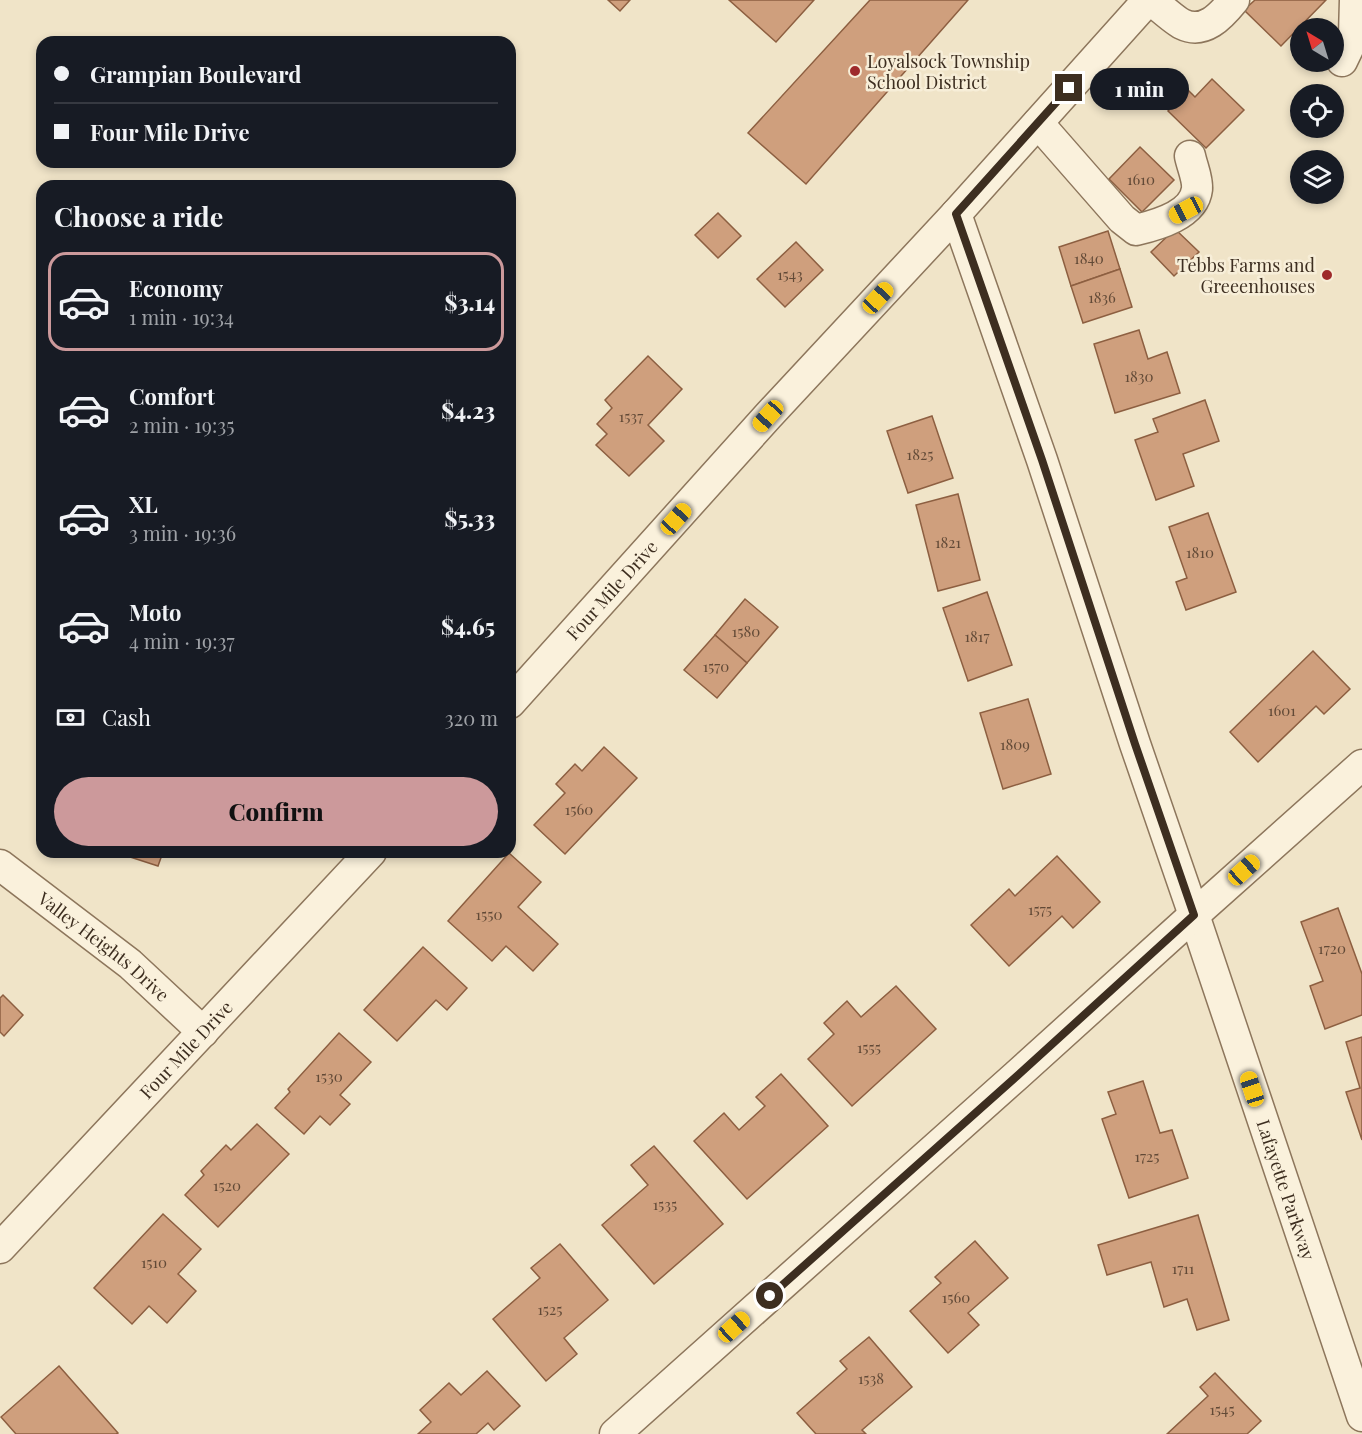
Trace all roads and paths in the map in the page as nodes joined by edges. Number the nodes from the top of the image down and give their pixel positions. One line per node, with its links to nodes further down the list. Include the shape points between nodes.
1 (1150, 0): 2 (street, via 1182,24 1198,28 1210,24); 5 (street, Four Mile Drive)
2 (1234, 0)
3 (1355, 0): 4 (street, via 1354,36)
4 (1344, 57)
5 (1038, 123): 6 (street, via 1136,230 1158,225 1186,210 1195,199 1197,187); 7 (street, Four Mile Drive)
6 (1190, 156)
7 (956, 214): 8 (street, Four Mile Drive); 12 (street, Lafayette Parkway)
8 (516, 696)
9 (1362, 765): 12 (street)
10 (365, 858): 13 (street, Four Mile Drive)
11 (0, 865): 13 (street, Valley Heights Drive, via 130,964)
12 (1194, 915): 15 (street, Lafayette Parkway); 16 (street)
13 (203, 1032): 14 (street, Four Mile Drive)
14 (0, 1248)
15 (1362, 1416)
16 (615, 1434)

